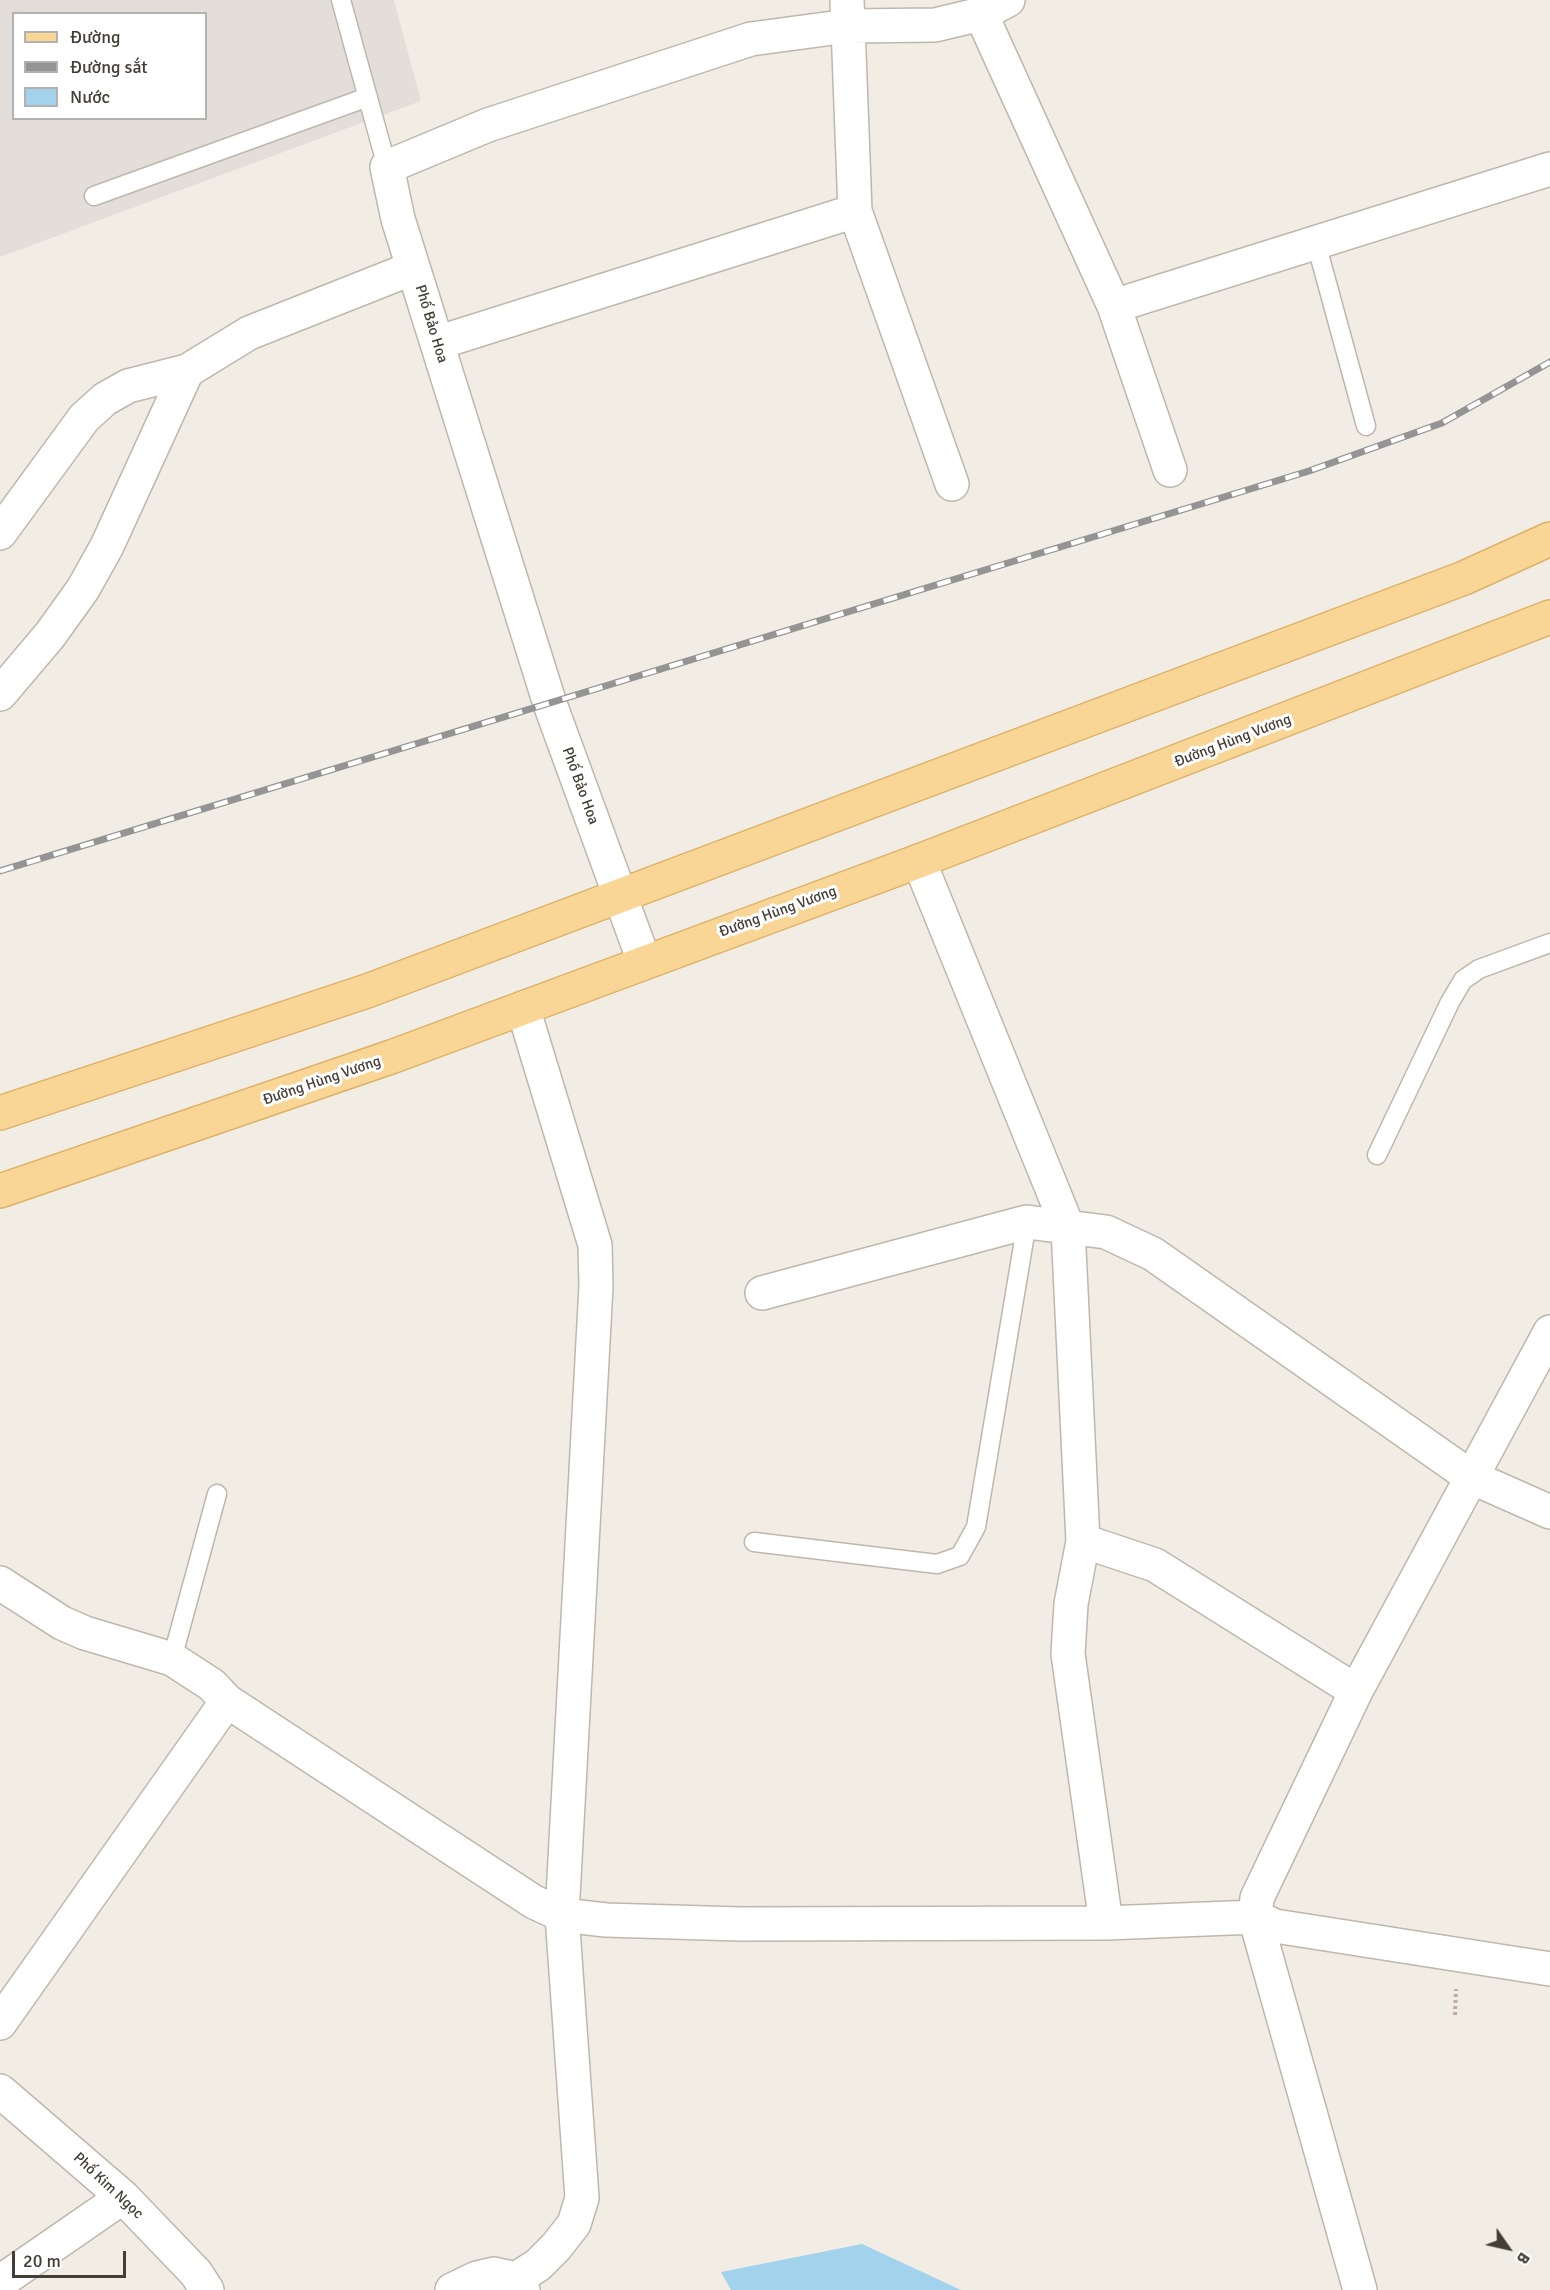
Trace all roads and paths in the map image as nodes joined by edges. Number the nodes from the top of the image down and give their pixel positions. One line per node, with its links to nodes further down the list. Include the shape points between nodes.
1 (341, 0): 4 (lane)
2 (994, 7): 3 (street, via 935,25); 11 (street)
3 (847, 13): 5 (street, via 751,39 488,124); 8 (street)
4 (368, 97): 5 (lane); 7 (lane)
5 (387, 167): 10 (street, Phố Bảo Hoa)
6 (1550, 169): 9 (street)
7 (94, 196)
8 (855, 211): 12 (street); 16 (street)
9 (1316, 243): 11 (street); 14 (lane)
10 (413, 267): 12 (street, Phố Bảo Hoa); 13 (street, via 249,333)
11 (1114, 306): 15 (street)
12 (437, 343): 22 (street, Phố Bảo Hoa, via 550,704)
13 (187, 371): 17 (street, via 128,386 105,399 84,418); 20 (street, via 88,581 50,635)
14 (1366, 426)
15 (1170, 470)
16 (952, 484)
17 (0, 533)
18 (1550, 539): 22 (main road, via 1464,578)
19 (1550, 617): 21 (main road, Đường Hùng Vương)
20 (0, 694)
21 (919, 861): 24 (main road, Đường Hùng Vương); 30 (street)
22 (619, 896): 24 (street, Phố Bảo Hoa); 26 (main road, via 367,991)
23 (1550, 943): 27 (lane, via 1479,969 1463,980)
24 (644, 961): 25 (main road, Đường Hùng Vương)
25 (523, 1008): 28 (main road, Đường Hùng Vương, via 391,1058); 42 (street, via 595,1245 596,1286)
26 (0, 1113)
27 (1377, 1155)
28 (0, 1191)
29 (1027, 1222): 30 (street); 31 (street); 37 (lane, via 976,1527 960,1556 938,1564)
30 (1068, 1228): 33 (street, via 1106,1232 1153,1254); 36 (street)
31 (762, 1293)
32 (1550, 1332): 33 (street)
33 (1471, 1477): 35 (street); 40 (street)
34 (217, 1494): 39 (lane)
35 (1550, 1512)
36 (1083, 1541): 40 (street, via 1155,1565); 44 (street, via 1071,1604 1068,1654)
37 (754, 1542)
38 (0, 1583): 39 (street, via 62,1623)
39 (172, 1659): 41 (street, via 212,1685)
40 (1356, 1691): 43 (street, via 1257,1898)
41 (227, 1701): 42 (street, via 534,1902); 46 (street)
42 (562, 1915): 44 (street, via 740,1924); 50 (street, via 582,2198 574,2224)
43 (1255, 1917): 44 (street); 45 (street, via 1275,1926); 53 (street)
44 (1106, 1923)
45 (1550, 1969)
46 (0, 2024)
47 (0, 2091): 48 (street, Phố Kim Ngọc)
48 (123, 2197): 49 (street); 51 (street, Phố Kim Ngọc, via 196,2273)
49 (0, 2282)
50 (520, 2285): 52 (street, via 494,2274)
51 (207, 2290)
52 (452, 2290)
53 (1360, 2290)

